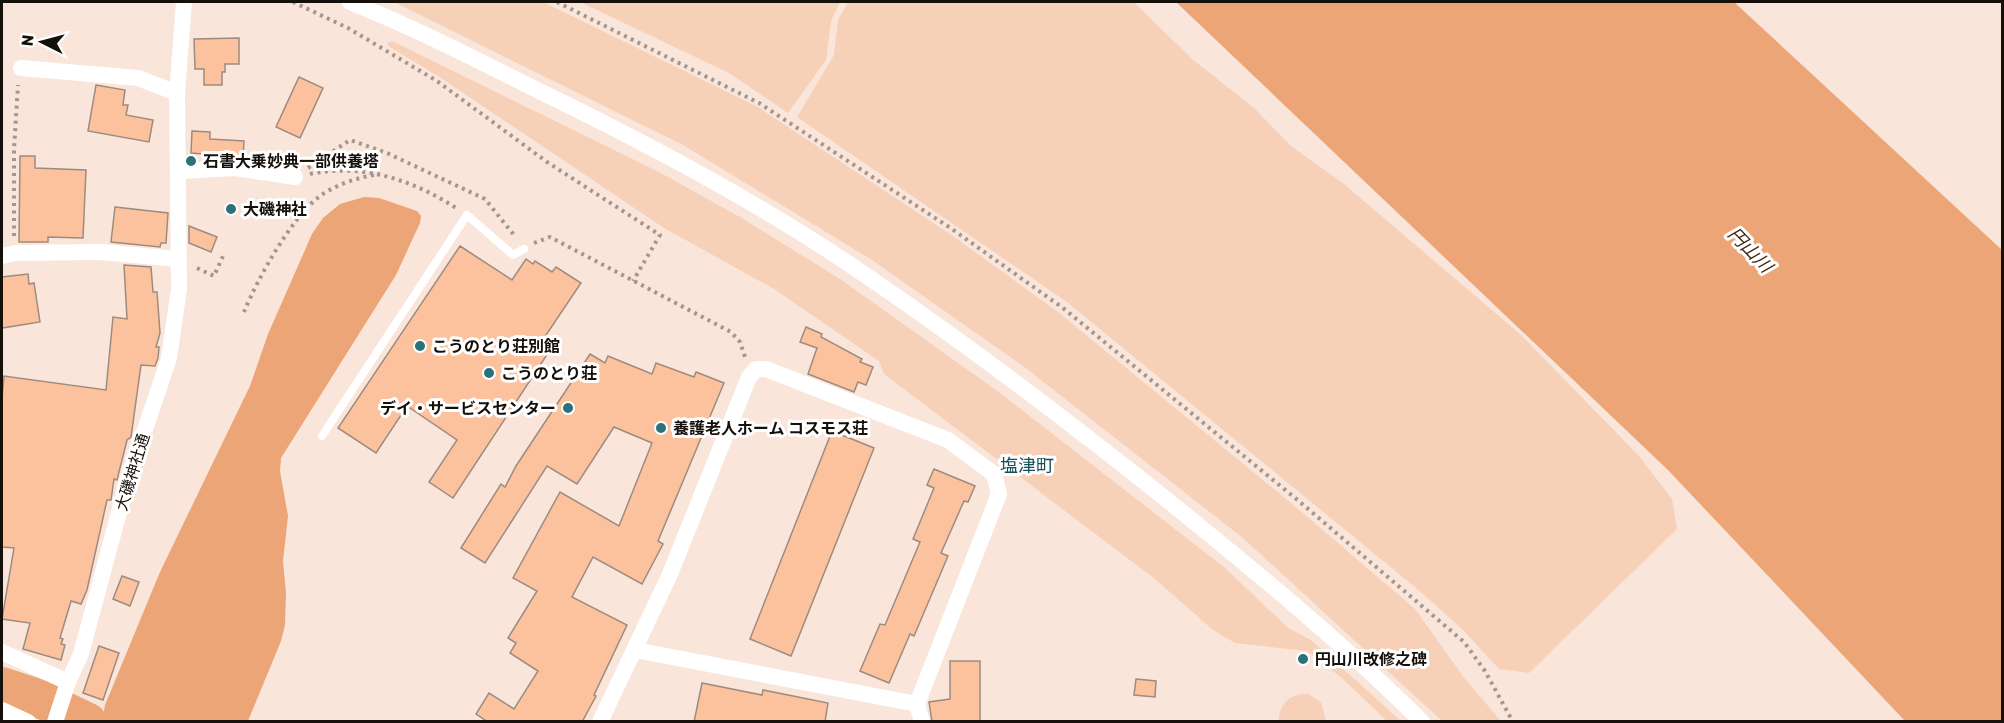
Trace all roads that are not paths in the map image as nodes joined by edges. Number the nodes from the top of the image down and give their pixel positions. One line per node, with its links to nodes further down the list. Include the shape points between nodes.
1 (184, 2): 4 (street, 大磯神社通)
2 (350, 2): 20 (street, via 438,39 610,124 845,262 1041,401 1133,473 1294,606)
3 (21, 68): 4 (street, via 138,78)
4 (177, 93): 5 (street, 大磯神社通)
5 (178, 171): 6 (street, via 236,168); 9 (street, 大磯神社通)
6 (295, 177)
7 (524, 249): 10 (lane, via 513,255 468,215)
8 (8, 255): 9 (street, via 101,252)
9 (177, 259): 13 (street, 大磯神社通, via 179,289 169,358 126,486 81,654)
10 (322, 436)
11 (635, 650): 14 (street); 14 (street, via 670,574 749,376 756,369 766,369 948,440 994,474 999,494); 18 (street)
12 (2, 652): 13 (street, via 35,665)
13 (67, 686): 17 (street, 大磯神社通)
14 (917, 704): 19 (street)
15 (2, 710): 16 (street)
16 (28, 722)
17 (55, 722)
18 (600, 722)
19 (922, 722)
20 (1422, 722)

